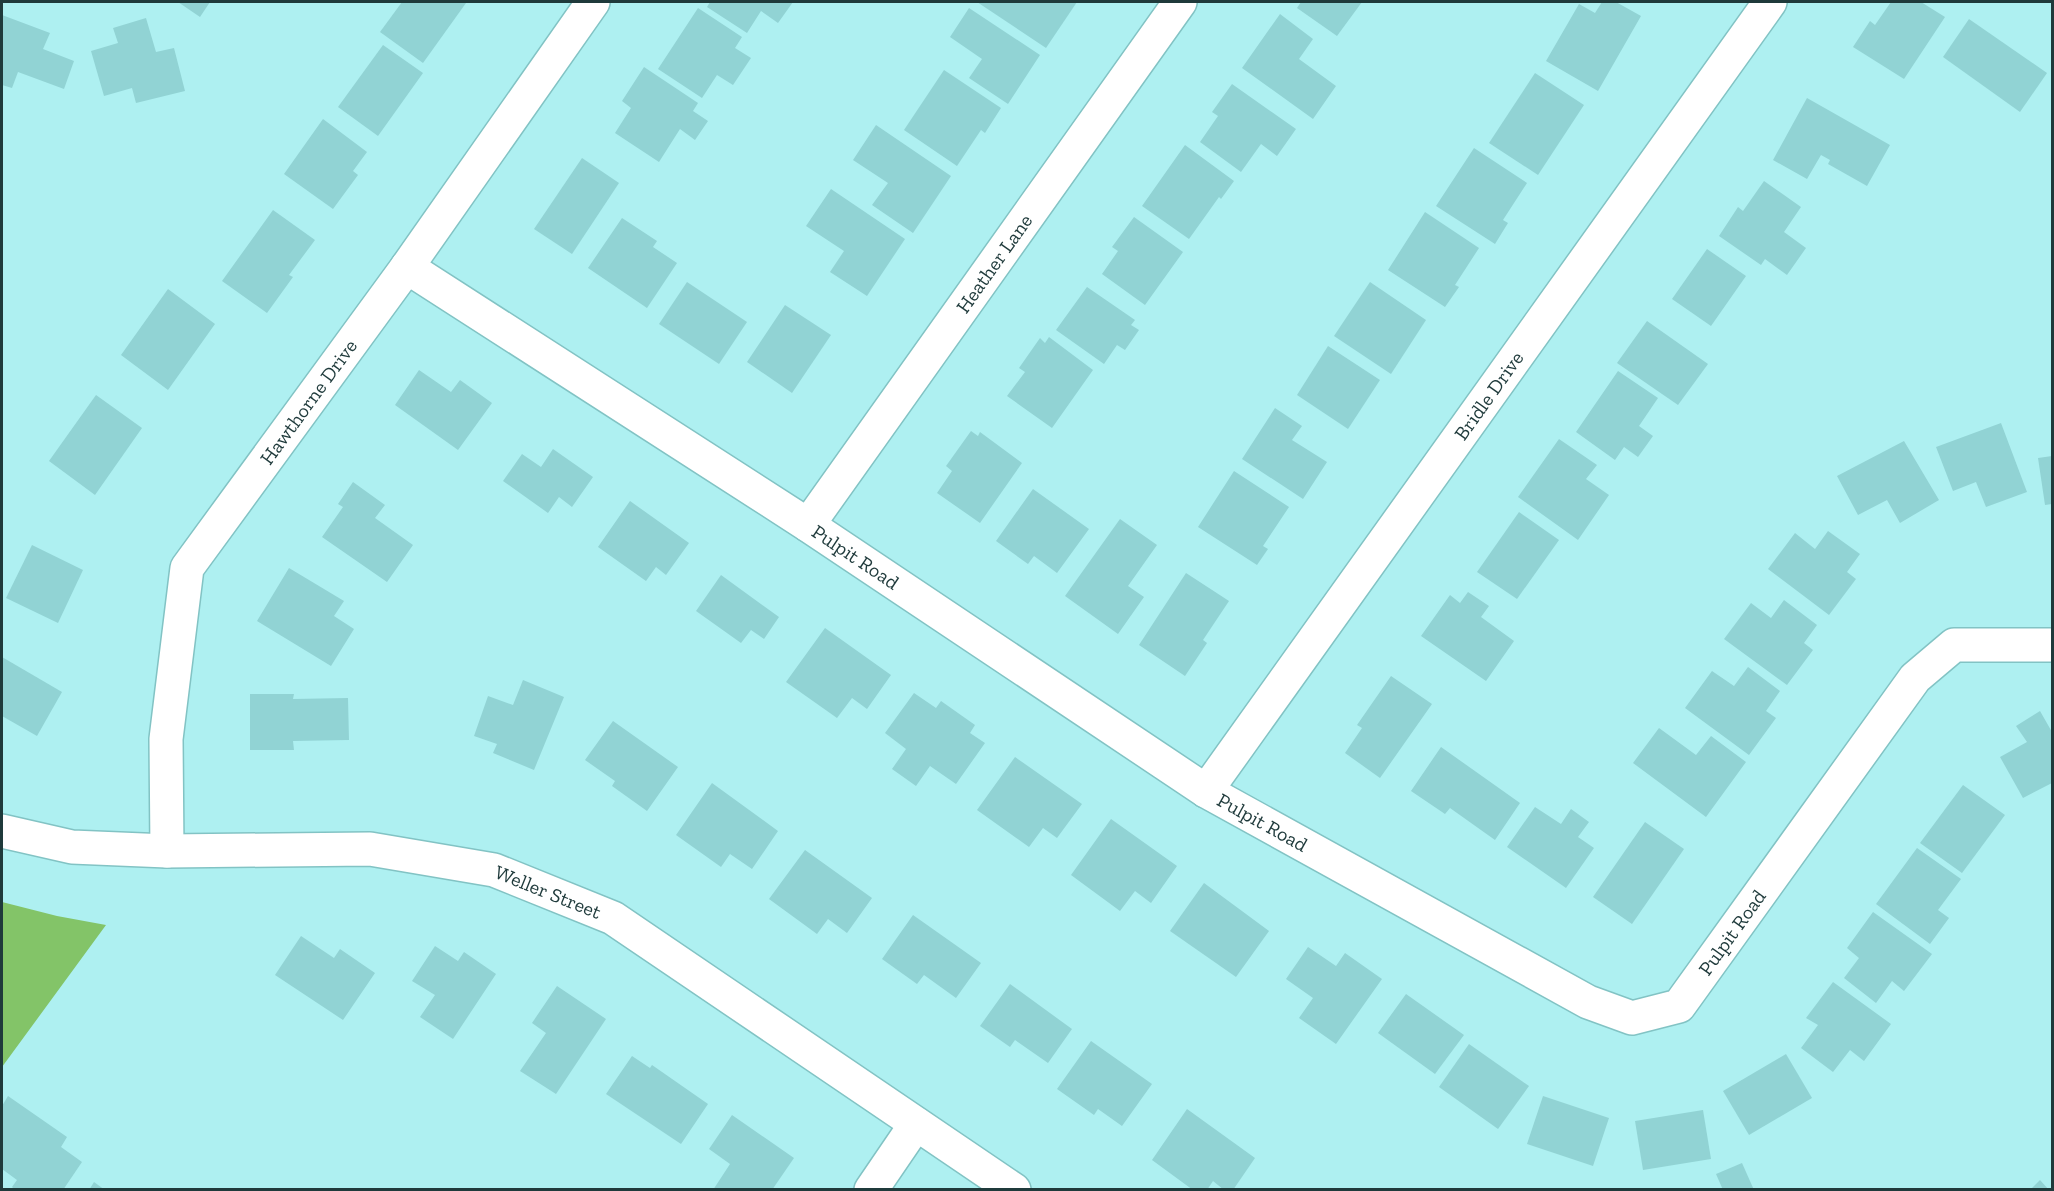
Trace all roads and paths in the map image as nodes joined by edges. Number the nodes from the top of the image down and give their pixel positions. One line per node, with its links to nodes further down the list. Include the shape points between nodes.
1 (593, 2): 4 (street, Hawthorne Drive)
2 (1180, 2): 5 (street, Heather Lane)
3 (1770, 2): 7 (street, Bridle Drive)
4 (407, 267): 5 (street, Pulpit Road); 9 (street, Hawthorne Drive, via 187,568 166,739)
5 (808, 525): 7 (street, Pulpit Road)
6 (2052, 645): 7 (street, Pulpit Road, via 1954,645 1915,678 1679,1006 1632,1018 1588,1002)
7 (1206, 791)
8 (2, 831): 9 (street, Weller Street, via 72,847)
9 (167, 851): 10 (street, Weller Street, via 370,849 494,870 613,918)
10 (916, 1124): 11 (street); 12 (street, Weller Street)
11 (871, 1190)
12 (1014, 1190)

